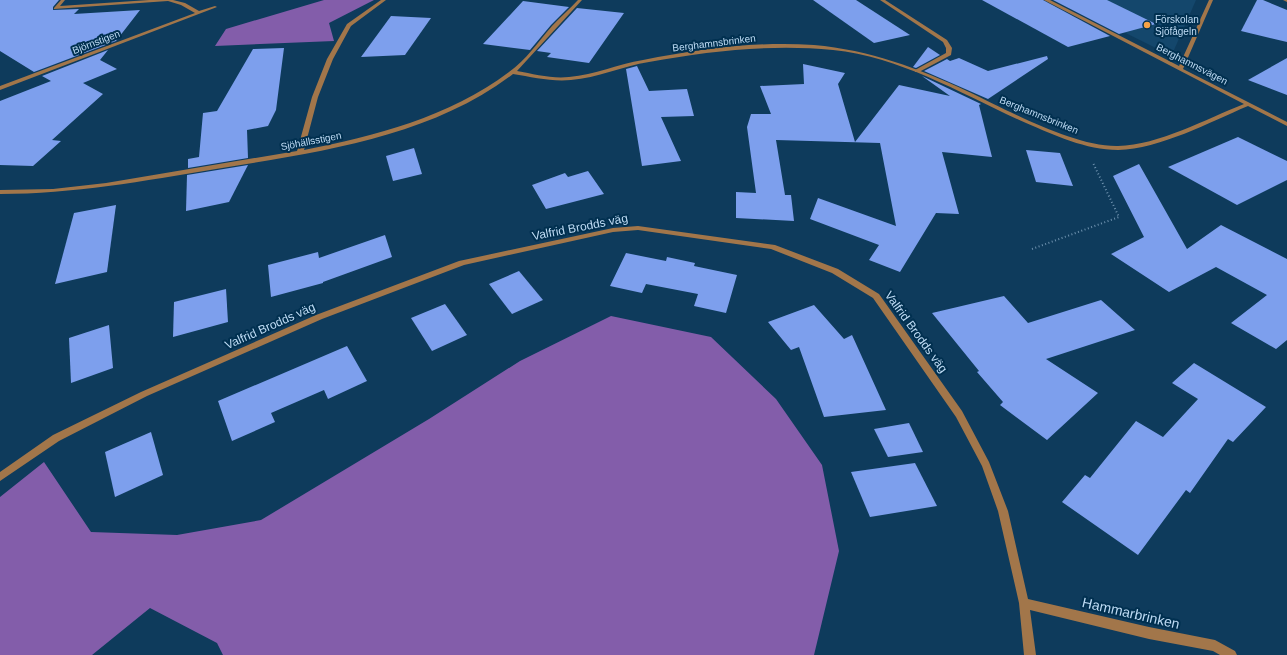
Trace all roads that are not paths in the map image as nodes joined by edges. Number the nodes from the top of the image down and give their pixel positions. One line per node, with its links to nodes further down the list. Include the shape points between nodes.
1 (63, 0): 8 (street, via 56,8 168,0 183,4)
2 (384, 0): 15 (street, via 349,25 330,59 314,97)
3 (580, 0): 11 (street, Sjöhällsstigen, via 531,55)
4 (882, 0): 10 (street, via 945,40 949,48 949,54)
5 (1046, 0): 9 (street, Berghamnsvägen)
6 (1211, 0): 9 (street)
7 (215, 7): 8 (street, Björnstigen)
8 (198, 13): 12 (street, Björnstigen)
9 (1181, 68): 13 (street, Berghamnsvägen)
10 (917, 71): 11 (street, Berghamnsbrinken, via 870,54 837,49 763,46 642,61 570,79); 13 (street, Berghamnsbrinken, via 1023,120 1062,136 1102,147 1128,147 1169,136)
11 (512, 72): 15 (street, Sjöhällsstigen, via 452,107 398,130)
12 (0, 88)
13 (1249, 104): 14 (street, Berghamnsvägen)
14 (1287, 124)
15 (300, 152): 16 (street, Sjöhällsstigen, via 91,188)
16 (0, 192)
17 (0, 477): 18 (street, Valfrid Brodds väg, via 56,438 124,404 320,317 462,263 613,230 645,229 772,247 835,271 876,296 960,414 986,465 1003,512)
18 (1024, 603): 19 (street, Valfrid Brodds väg); 20 (street, Hammarbrinken, via 1214,646)
19 (1030, 655)
20 (1231, 655)

